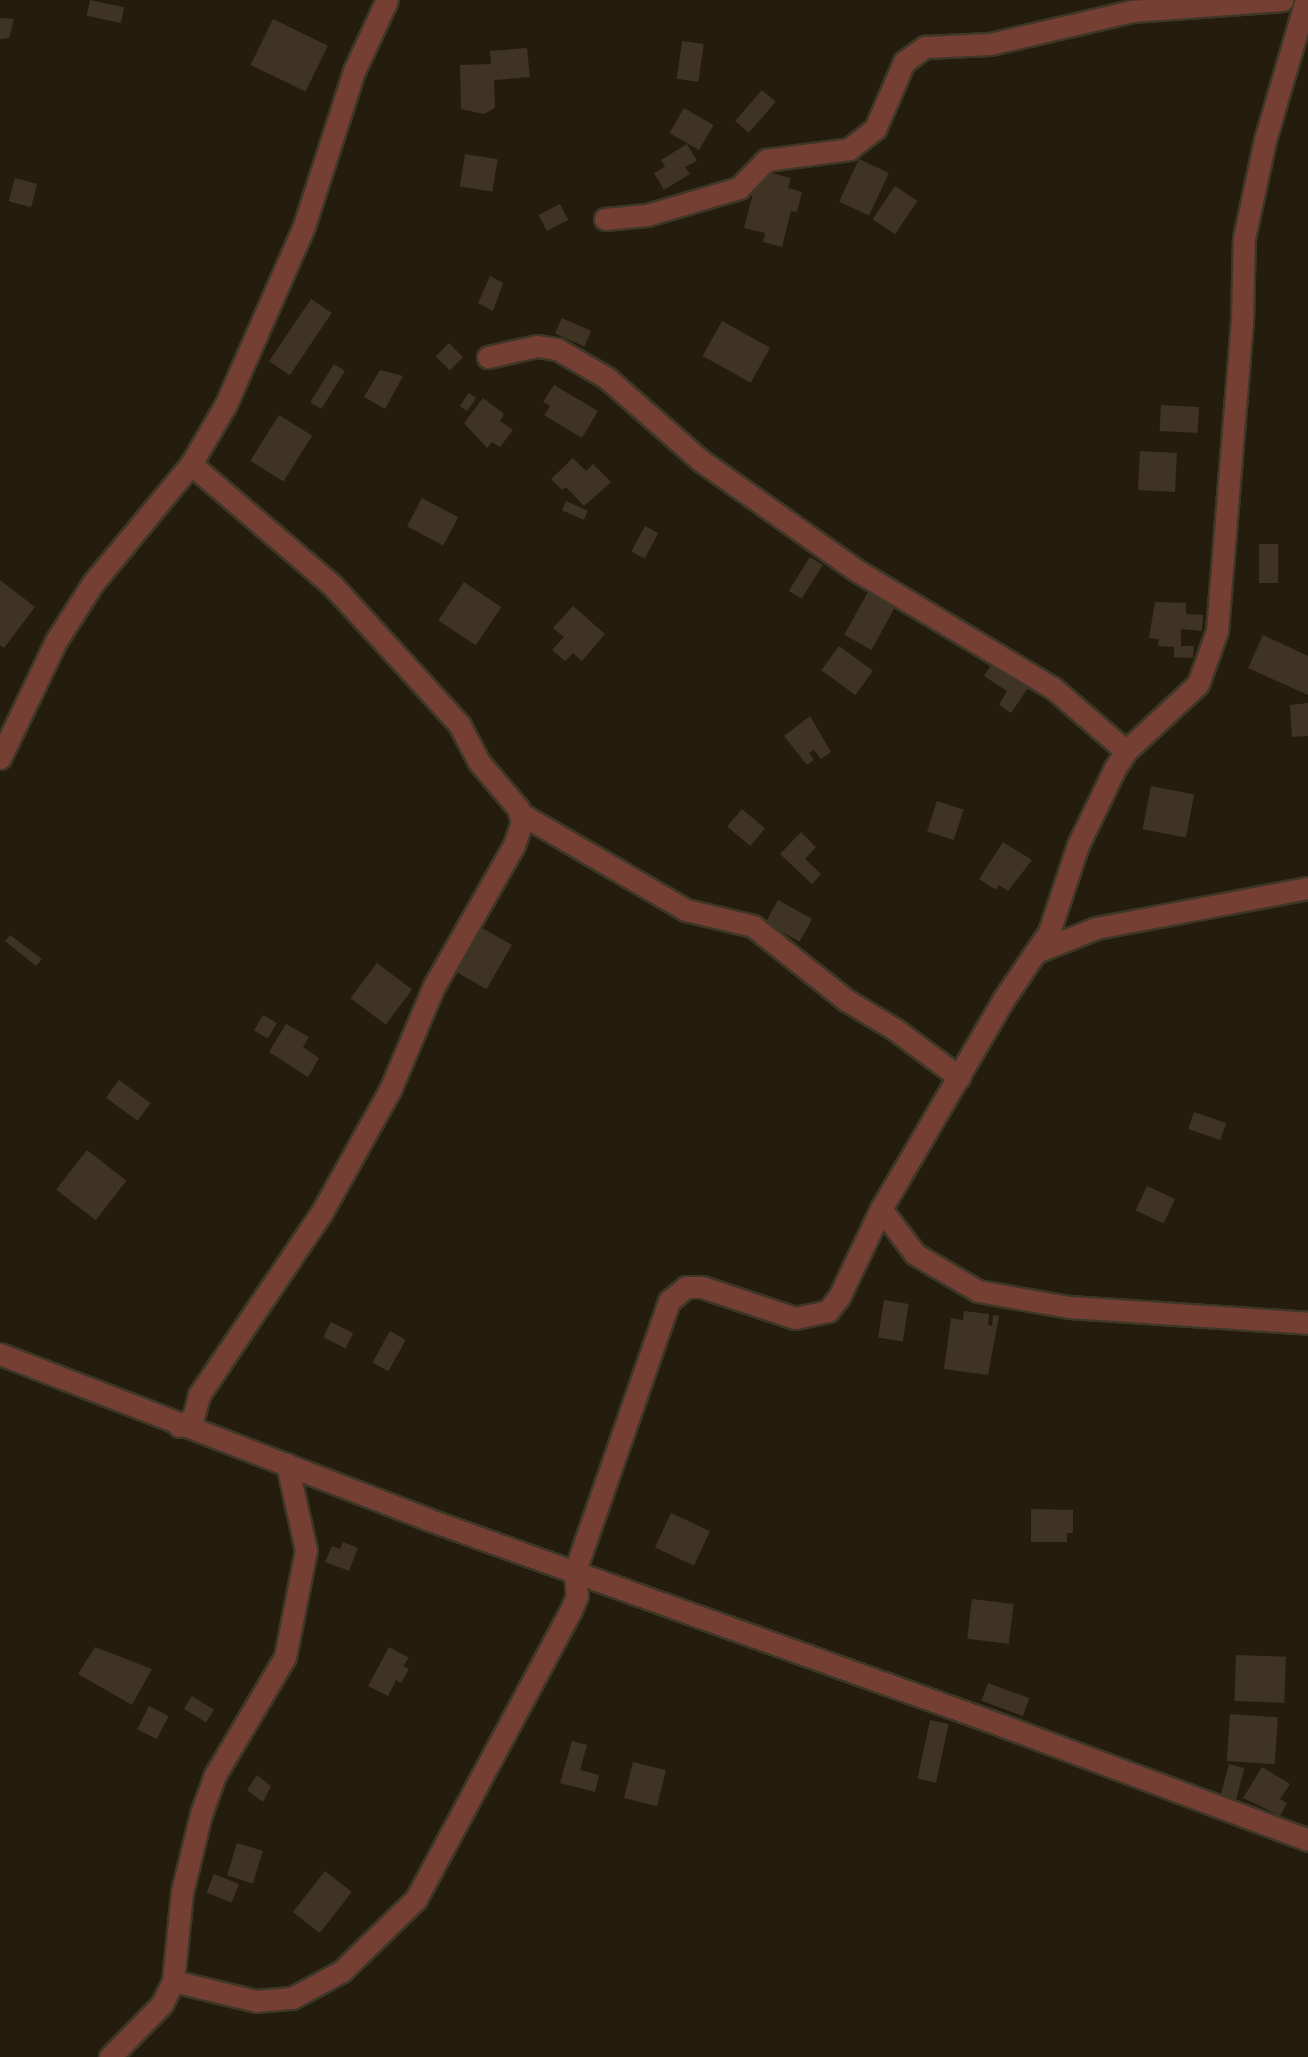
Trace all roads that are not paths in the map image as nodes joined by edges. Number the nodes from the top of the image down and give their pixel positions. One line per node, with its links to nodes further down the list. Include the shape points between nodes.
1 (387, 0): 6 (street, via 354,71 294,251 226,404)
2 (1283, 0): 4 (street, via 1132,11 990,44 925,47 904,62 875,129 849,149 766,160 739,188 647,215)
3 (1306, 0): 7 (street, via 1265,140 1244,238 1242,323 1217,631 1198,684)
4 (605, 219)
5 (488, 357): 7 (street, via 537,346 557,349 607,378 701,460 898,598 1053,688)
6 (191, 464): 8 (street, via 93,583 56,641); 9 (street, via 332,585 459,724 479,762)
7 (1126, 751): 11 (street, via 1096,801 1053,921)
8 (0, 758)
9 (521, 814): 12 (street, via 686,910 753,926 846,1000); 16 (street, via 514,845 434,986 390,1090 322,1212 199,1395 193,1419)
10 (1308, 888): 11 (street, via 1096,928 1070,935)
11 (1034, 954): 12 (street)
12 (959, 1077): 13 (street)
13 (881, 1209): 14 (street, via 915,1254 978,1291 1069,1307); 18 (street, via 828,1311 795,1318 702,1287 675,1292 644,1365)
14 (1308, 1323)
15 (0, 1354): 16 (street)
16 (178, 1426): 17 (street)
17 (287, 1464): 18 (street); 20 (street, via 306,1550 285,1657 215,1775 201,1814 182,1892)
18 (575, 1571): 19 (street); 20 (street, via 577,1596 555,1644 429,1882 369,1948 315,1987 273,2002)
19 (1308, 1840)
20 (173, 1981): 21 (street, via 162,2004)
21 (110, 2057)

